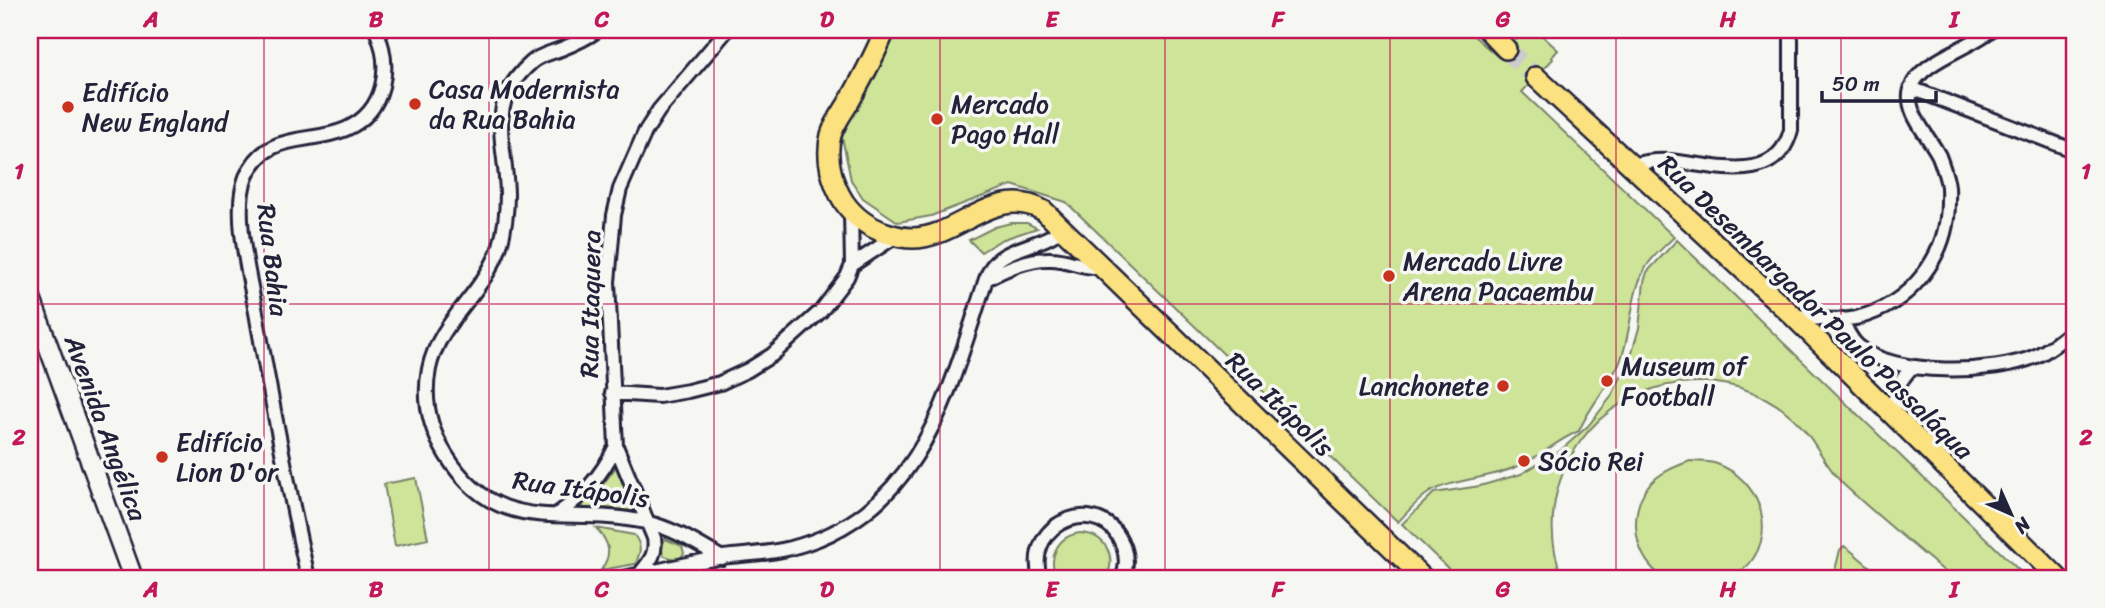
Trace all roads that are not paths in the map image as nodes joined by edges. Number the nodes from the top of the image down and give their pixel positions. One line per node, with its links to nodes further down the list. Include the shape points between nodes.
1 (376, 30): 36 (street, Rua Bahia, via 385,75 373,105 346,128 269,149 257,160 242,192 242,230)
2 (598, 30): 28 (street, Rua Itápolis, via 535,59 520,72 504,99 500,144 507,194 502,240 485,278 437,343 429,369 427,394 436,438 472,486 516,512)
3 (727, 30): 25 (street, Rua Itaquera, via 659,110 636,149 620,190 608,282)
4 (884, 30): 13 (main road, via 831,135 830,167)
5 (1488, 30): 8 (main road)
6 (1990, 30): 10 (street, via 1926,69)
7 (1791, 39): 12 (street, via 1791,130 1775,158 1746,169 1659,160)
8 (1506, 49)
9 (1536, 77): 12 (main road, Rua Desembargador Paulo Passaláqua)
10 (1911, 88): 11 (street); 21 (street, via 1913,111 1940,158 1948,184 1944,236 1925,274 1912,288 1875,312)
11 (2075, 151)
12 (1631, 165): 20 (main road, Rua Desembargador Paulo Passaláqua)
13 (850, 211): 15 (main road, via 865,225); 16 (street)
14 (1062, 229): 15 (main road, Rua Itápolis, via 1044,211 1023,203 986,209 914,238); 17 (main road, Rua Itápolis); 18 (street, via 1046,241 1006,254)
15 (896, 236): 16 (street)
16 (852, 265): 25 (street, via 821,312 748,370 720,383 659,396)
17 (1101, 267): 18 (street, via 1051,259 1012,266); 39 (main road, Rua Itápolis)
18 (986, 279): 31 (street, via 936,422 911,465 888,492 851,523 823,538 789,549)
19 (30, 296): 35 (main road, Avenida Angélica)
20 (1792, 315): 21 (street); 23 (main road, Rua Desembargador Paulo Passaláqua)
21 (1842, 319): 23 (street); 24 (street, via 1850,338 1866,352)
22 (2075, 328): 24 (street, via 2056,345 2019,362)
23 (1809, 332): 26 (main road, Rua Desembargador Paulo Passaláqua)
24 (1911, 368): 26 (street, via 1897,384)
25 (612, 393): 27 (street, Rua Itaquera)
26 (1894, 418): 40 (main road, Rua Desembargador Paulo Passaláqua)
27 (616, 446): 28 (street, via 590,489); 29 (street, Rua Itaquera)
28 (555, 515): 29 (street, Rua Itápolis)
29 (647, 522): 30 (street, Rua Itápolis); 33 (street, Rua Itaquera, via 656,549)
30 (689, 539): 31 (street, Rua Itápolis); 32 (street)
31 (722, 558): 32 (street)
32 (689, 565): 33 (street)
33 (639, 575): 37 (street)
34 (1125, 577): 38 (street, via 1120,538 1100,520 1085,517 1070,518 1046,534 1038,555)
35 (133, 578)
36 (308, 578)
37 (624, 578)
38 (1039, 578)
39 (1423, 578)
40 (2058, 578)

